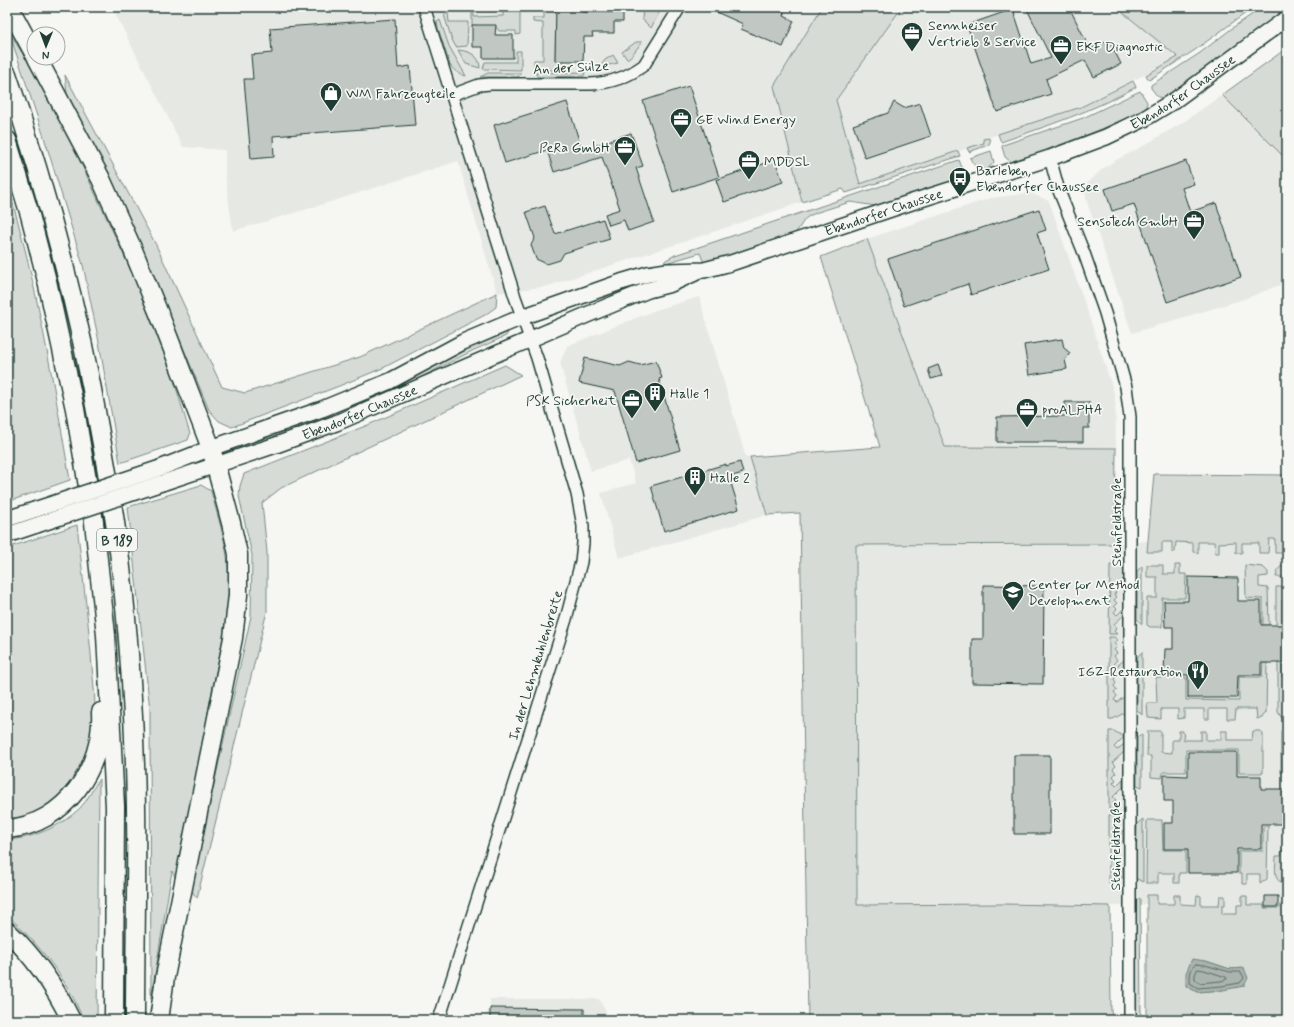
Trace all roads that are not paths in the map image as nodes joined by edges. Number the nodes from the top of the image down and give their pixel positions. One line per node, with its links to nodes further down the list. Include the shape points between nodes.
1 (9, 7): 5 (highway)
2 (424, 7): 8 (street)
3 (680, 7): 8 (street, An der Sülze, via 644,65 620,79 591,84 490,84)
4 (1287, 18): 10 (main road, Ebendorfer Chaussee, via 1159,110 1106,137)
5 (26, 38)
6 (40, 66): 14 (highway, via 101,179 133,250)
7 (7, 74): 23 (highway, B 189, via 37,166 68,277 95,402 115,520 133,711 136,808)
8 (452, 95): 12 (street)
9 (7, 140): 18 (highway, B 189, via 47,281 75,409 94,522)
10 (1050, 158): 11 (main road, Ebendorfer Chaussee); 26 (street, Steinfeldstraße, via 1059,191 1104,313 1126,387 1130,417)
11 (704, 270): 12 (main road, Ebendorfer Chaussee, via 648,274); 13 (main road, Ebendorfer Chaussee)
12 (522, 317): 13 (street, In der Lehmkuhlenbreite); 14 (main road, Ebendorfer Chaussee, via 463,342 390,381)
13 (530, 338): 14 (main road, Ebendorfer Chaussee, via 336,423); 25 (street, In der Lehmkuhlenbreite, via 577,494 583,526 581,562 566,619)
14 (213, 456): 15 (main road, Ebendorfer Chaussee); 24 (highway, via 238,554 237,616 165,977)
15 (161, 475): 16 (main road, Ebendorfer Chaussee, bridge); 17 (main road, Ebendorfer Chaussee, bridge)
16 (7, 519)
17 (7, 535)
18 (106, 635): 19 (highway, via 98,663 100,736 91,767 77,790 58,808 34,822); 22 (highway, B 189, via 115,806)
19 (7, 828)
20 (7, 931): 21 (highway, via 44,974)
21 (71, 1020)
22 (114, 1020)
23 (135, 1020)
24 (159, 1020)
25 (439, 1020)
26 (1130, 1020)

